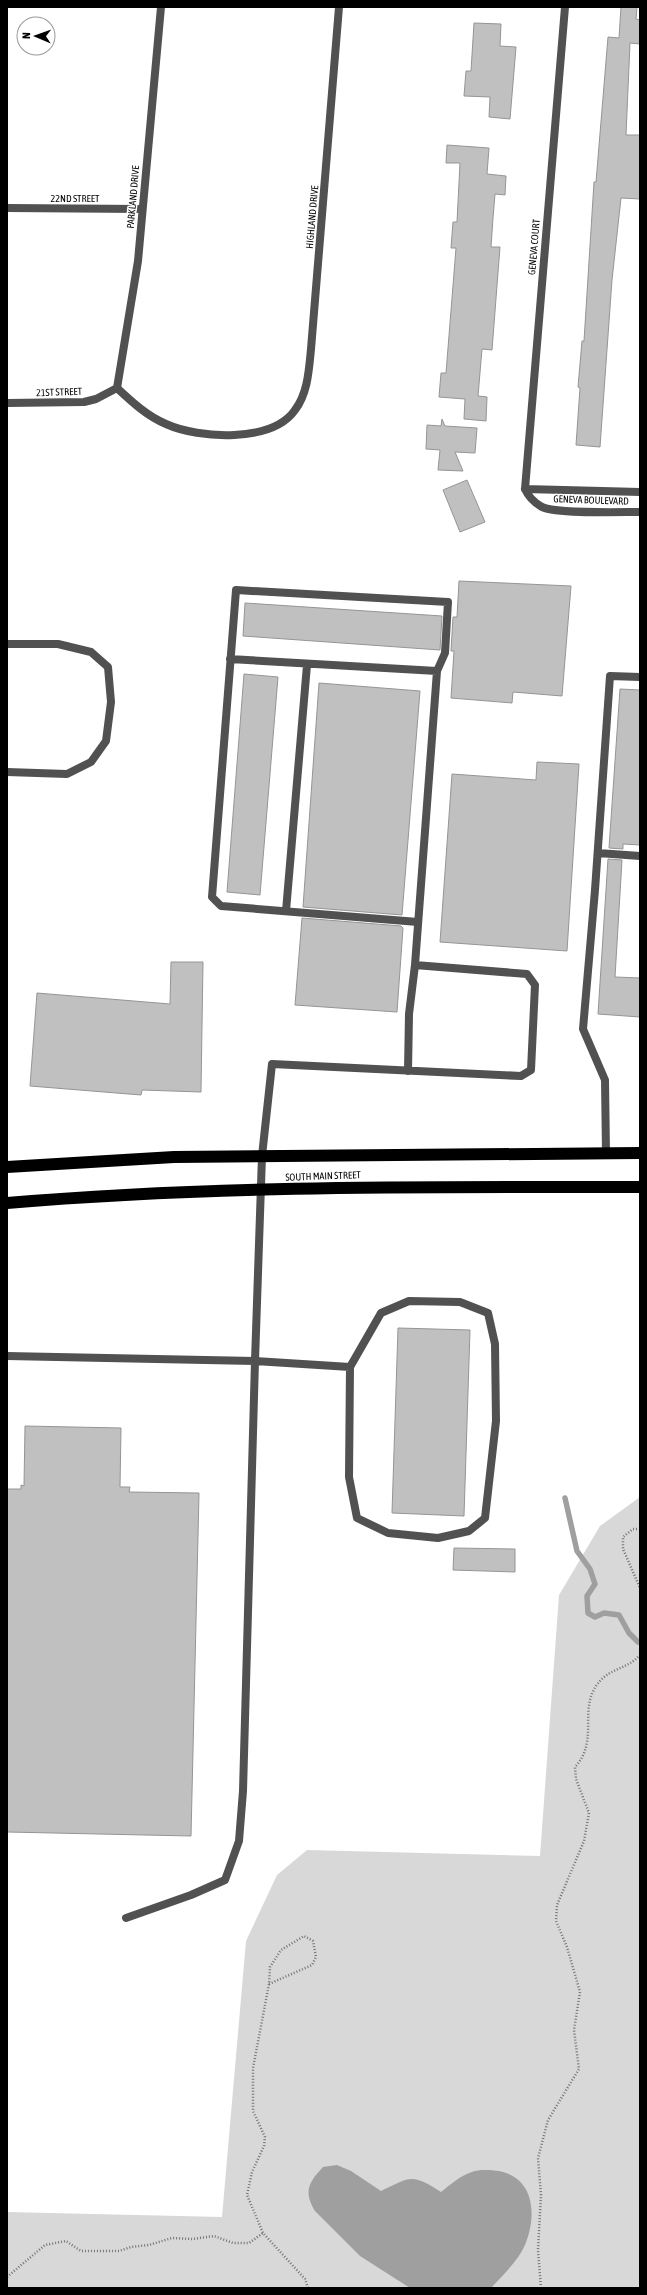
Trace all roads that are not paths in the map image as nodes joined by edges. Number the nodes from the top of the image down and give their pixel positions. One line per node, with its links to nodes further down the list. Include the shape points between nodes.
1 (160, 7): 5 (street, PARKLAND DRIVE)
2 (339, 7): 6 (street, HIGHLAND DRIVE, via 307,384 297,409 285,421 257,433 212,435 166,425 149,415)
3 (565, 7): 8 (street, GENEVA COURT)
4 (7, 208): 5 (street, 22ND STREET)
5 (142, 209): 6 (street, PARKLAND DRIVE, via 138,261)
6 (117, 388): 7 (street, 21ST STREET, via 84,402)
7 (7, 403)
8 (525, 489): 9 (street); 10 (street, GENEVA BOULEVARD, via 533,501 542,507 580,511)
9 (640, 492)
10 (640, 512)
11 (7, 644): 16 (street, via 58,644 91,652 108,667 111,702 106,741 91,762 67,774)
12 (230, 659): 13 (street); 14 (street, via 236,590 448,602 445,653); 19 (street, via 212,897 221,906)
13 (307, 665): 14 (street); 19 (street)
14 (437, 671): 20 (street)
15 (640, 677): 17 (street, via 610,676)
16 (7, 772)
17 (598, 853): 18 (street); 23 (street, via 583,1029 605,1080)
18 (640, 856)
19 (286, 911): 20 (street)
20 (418, 922): 21 (street)
21 (415, 965): 22 (street, via 409,1014); 22 (street, via 528,974 535,985 531,1070 521,1076)
22 (408, 1071): 25 (street, via 272,1064)
23 (606, 1153): 24 (highway, SOUTH MAIN STREET); 25 (highway, SOUTH MAIN STREET)
24 (640, 1153)
25 (262, 1156): 26 (highway, SOUTH MAIN STREET, via 174,1157); 28 (street)
26 (7, 1167)
27 (640, 1187): 28 (highway, SOUTH MAIN STREET, via 379,1186)
28 (262, 1190): 29 (highway, SOUTH MAIN STREET, via 87,1196); 31 (street)
29 (7, 1203)
30 (7, 1356): 31 (street)
31 (255, 1361): 32 (street); 33 (street, via 243,1791 239,1841 225,1880)
32 (350, 1367): 32 (street, via 349,1477 356,1518 388,1533 438,1538 469,1532 485,1518 496,1421 495,1344 488,1313 460,1302 409,1301 380,1313)
33 (126, 1918)

